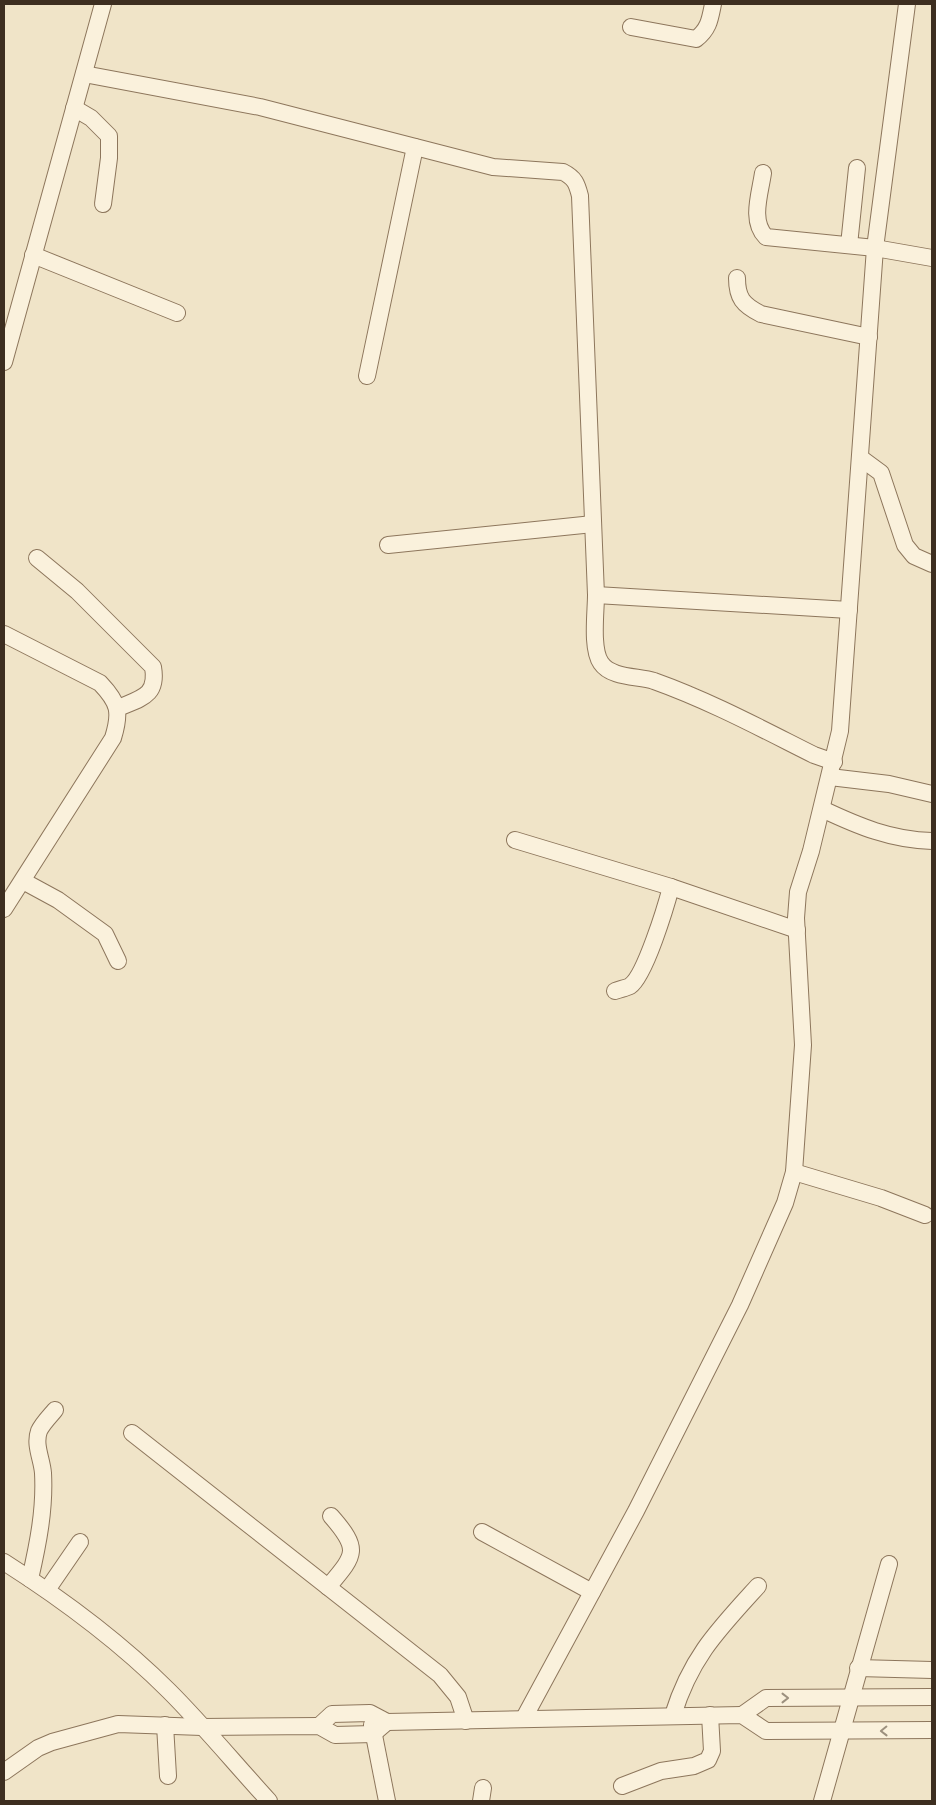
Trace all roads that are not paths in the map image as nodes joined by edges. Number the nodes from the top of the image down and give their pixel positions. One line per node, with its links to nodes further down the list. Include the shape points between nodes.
1 (103, 4): 5 (street)
2 (713, 4): 4 (street, via 709,24 696,39)
3 (906, 4): 12 (street)
4 (631, 27)
5 (84, 74): 6 (street); 7 (street, via 260,107)
6 (74, 108): 10 (street, via 91,118 108,136 109,158); 13 (street)
7 (415, 147): 19 (street); 21 (street, via 493,167 564,172 577,184)
8 (857, 168): 11 (street)
9 (763, 173): 11 (street, via 757,223 766,237)
10 (103, 204)
11 (849, 245): 12 (street)
12 (875, 248): 14 (street); 17 (street)
13 (34, 255): 16 (street); 18 (street)
14 (932, 258)
15 (737, 278): 17 (street, via 737,294 746,306 761,314)
16 (177, 314)
17 (869, 337): 20 (street)
18 (4, 362)
19 (367, 376)
20 (862, 458): 24 (street, via 882,474 905,545 914,556); 26 (street)
21 (593, 524): 22 (street); 25 (street)
22 (388, 545)
23 (37, 558): 28 (street, via 78,591 153,667 155,680 152,689 143,697)
24 (932, 564)
25 (596, 595): 26 (street); 29 (street, via 596,648 605,668 689,694 814,755)
26 (849, 610): 29 (street, via 840,731)
27 (4, 634): 28 (street, via 100,683)
28 (118, 708): 34 (street, via 113,738)
29 (832, 769): 30 (street); 31 (street)
30 (932, 794)
31 (822, 809): 33 (street, via 864,829 895,838); 37 (street, via 798,892)
32 (516, 840): 35 (street)
33 (932, 841)
34 (23, 881): 36 (street); 38 (street, via 65,904 105,934)
35 (671, 887): 37 (street); 39 (street, via 662,920 640,971 631,985)
36 (4, 909)
37 (797, 930): 40 (street, via 803,1045)
38 (118, 961)
39 (615, 991)
40 (794, 1172): 41 (street); 53 (street, via 785,1203 740,1305)
41 (925, 1215)
42 (55, 1410): 49 (street, via 39,1430 43,1472 41,1529)
43 (132, 1433): 51 (street)
44 (331, 1516): 51 (street, via 349,1536 351,1550 349,1562)
45 (482, 1532): 53 (street)
46 (80, 1542): 52 (street)
47 (4, 1562): 49 (street)
48 (889, 1564): 54 (street)
49 (30, 1579): 52 (street)
50 (758, 1586): 59 (street, via 694,1662)
51 (328, 1587): 63 (street, via 440,1675 458,1697)
52 (47, 1590): 67 (street, via 147,1670)
53 (592, 1592): 62 (street)
54 (858, 1668): 55 (street); 57 (street)
55 (932, 1670)
56 (932, 1697): 57 (street)
57 (850, 1698): 61 (street, one-way to 57, via 766,1698); 69 (street)
58 (370, 1713): 64 (street); 66 (street, via 332,1714); 70 (street)
59 (673, 1715): 60 (street); 62 (street)
60 (710, 1715): 61 (street); 73 (street, via 712,1751 708,1760 694,1766 660,1771)
61 (742, 1715): 69 (street, via 766,1731)
62 (524, 1718): 63 (street)
63 (466, 1721): 64 (street)
64 (387, 1722): 70 (street)
65 (165, 1725): 67 (street); 71 (street, via 118,1724 45,1745); 72 (street)
66 (319, 1726): 67 (street); 70 (street, via 334,1735)
67 (202, 1727): 74 (street)
68 (932, 1730): 69 (street, one-way to 69)
69 (840, 1731): 76 (street)
70 (373, 1734): 75 (street)
71 (4, 1772)
72 (168, 1776)
73 (622, 1786)
74 (269, 1801)
75 (387, 1801)
76 (822, 1801)

